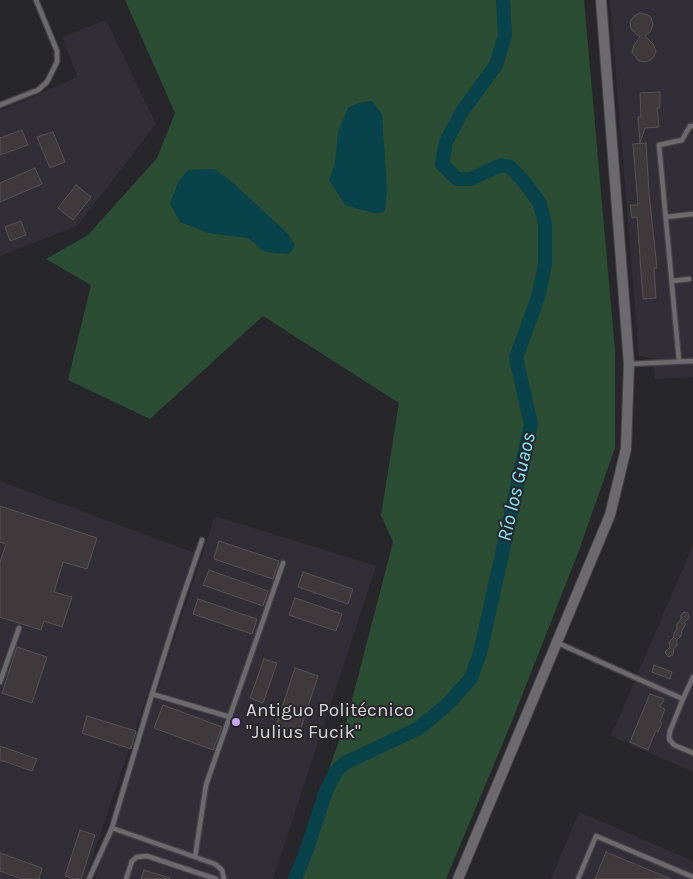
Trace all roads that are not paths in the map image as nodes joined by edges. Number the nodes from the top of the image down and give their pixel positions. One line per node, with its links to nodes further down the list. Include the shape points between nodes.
1 (36, 0): 3 (lane, via 57,52 57,62 47,82 38,90)
2 (601, 0): 11 (street)
3 (0, 106)
4 (693, 126): 6 (lane, via 682,140 659,145)
5 (693, 214): 6 (lane)
6 (666, 217): 8 (lane)
7 (689, 279): 8 (lane)
8 (672, 281): 9 (lane)
9 (679, 361): 10 (lane); 11 (lane)
10 (693, 361)
11 (629, 364): 15 (street, via 626,449 610,515)
12 (202, 540): 20 (lane)
13 (283, 564): 22 (lane)
14 (20, 628): 17 (lane)
15 (556, 643): 21 (lane); 31 (street)
16 (0, 661): 17 (lane)
17 (7, 664): 19 (lane)
18 (693, 677): 21 (lane)
19 (0, 682)
20 (152, 694): 22 (lane); 24 (lane)
21 (684, 698): 23 (lane, via 669,739 674,745)
22 (230, 717): 25 (lane, via 206,785)
23 (693, 753)
24 (112, 828): 25 (lane); 27 (lane)
25 (194, 857): 30 (lane, via 215,864 222,870)
26 (693, 877): 32 (lane, via 596,836)
27 (89, 879)
28 (126, 879): 29 (lane, via 132,861 146,856)
29 (216, 879)
30 (224, 879)
31 (458, 879)
32 (578, 879)

